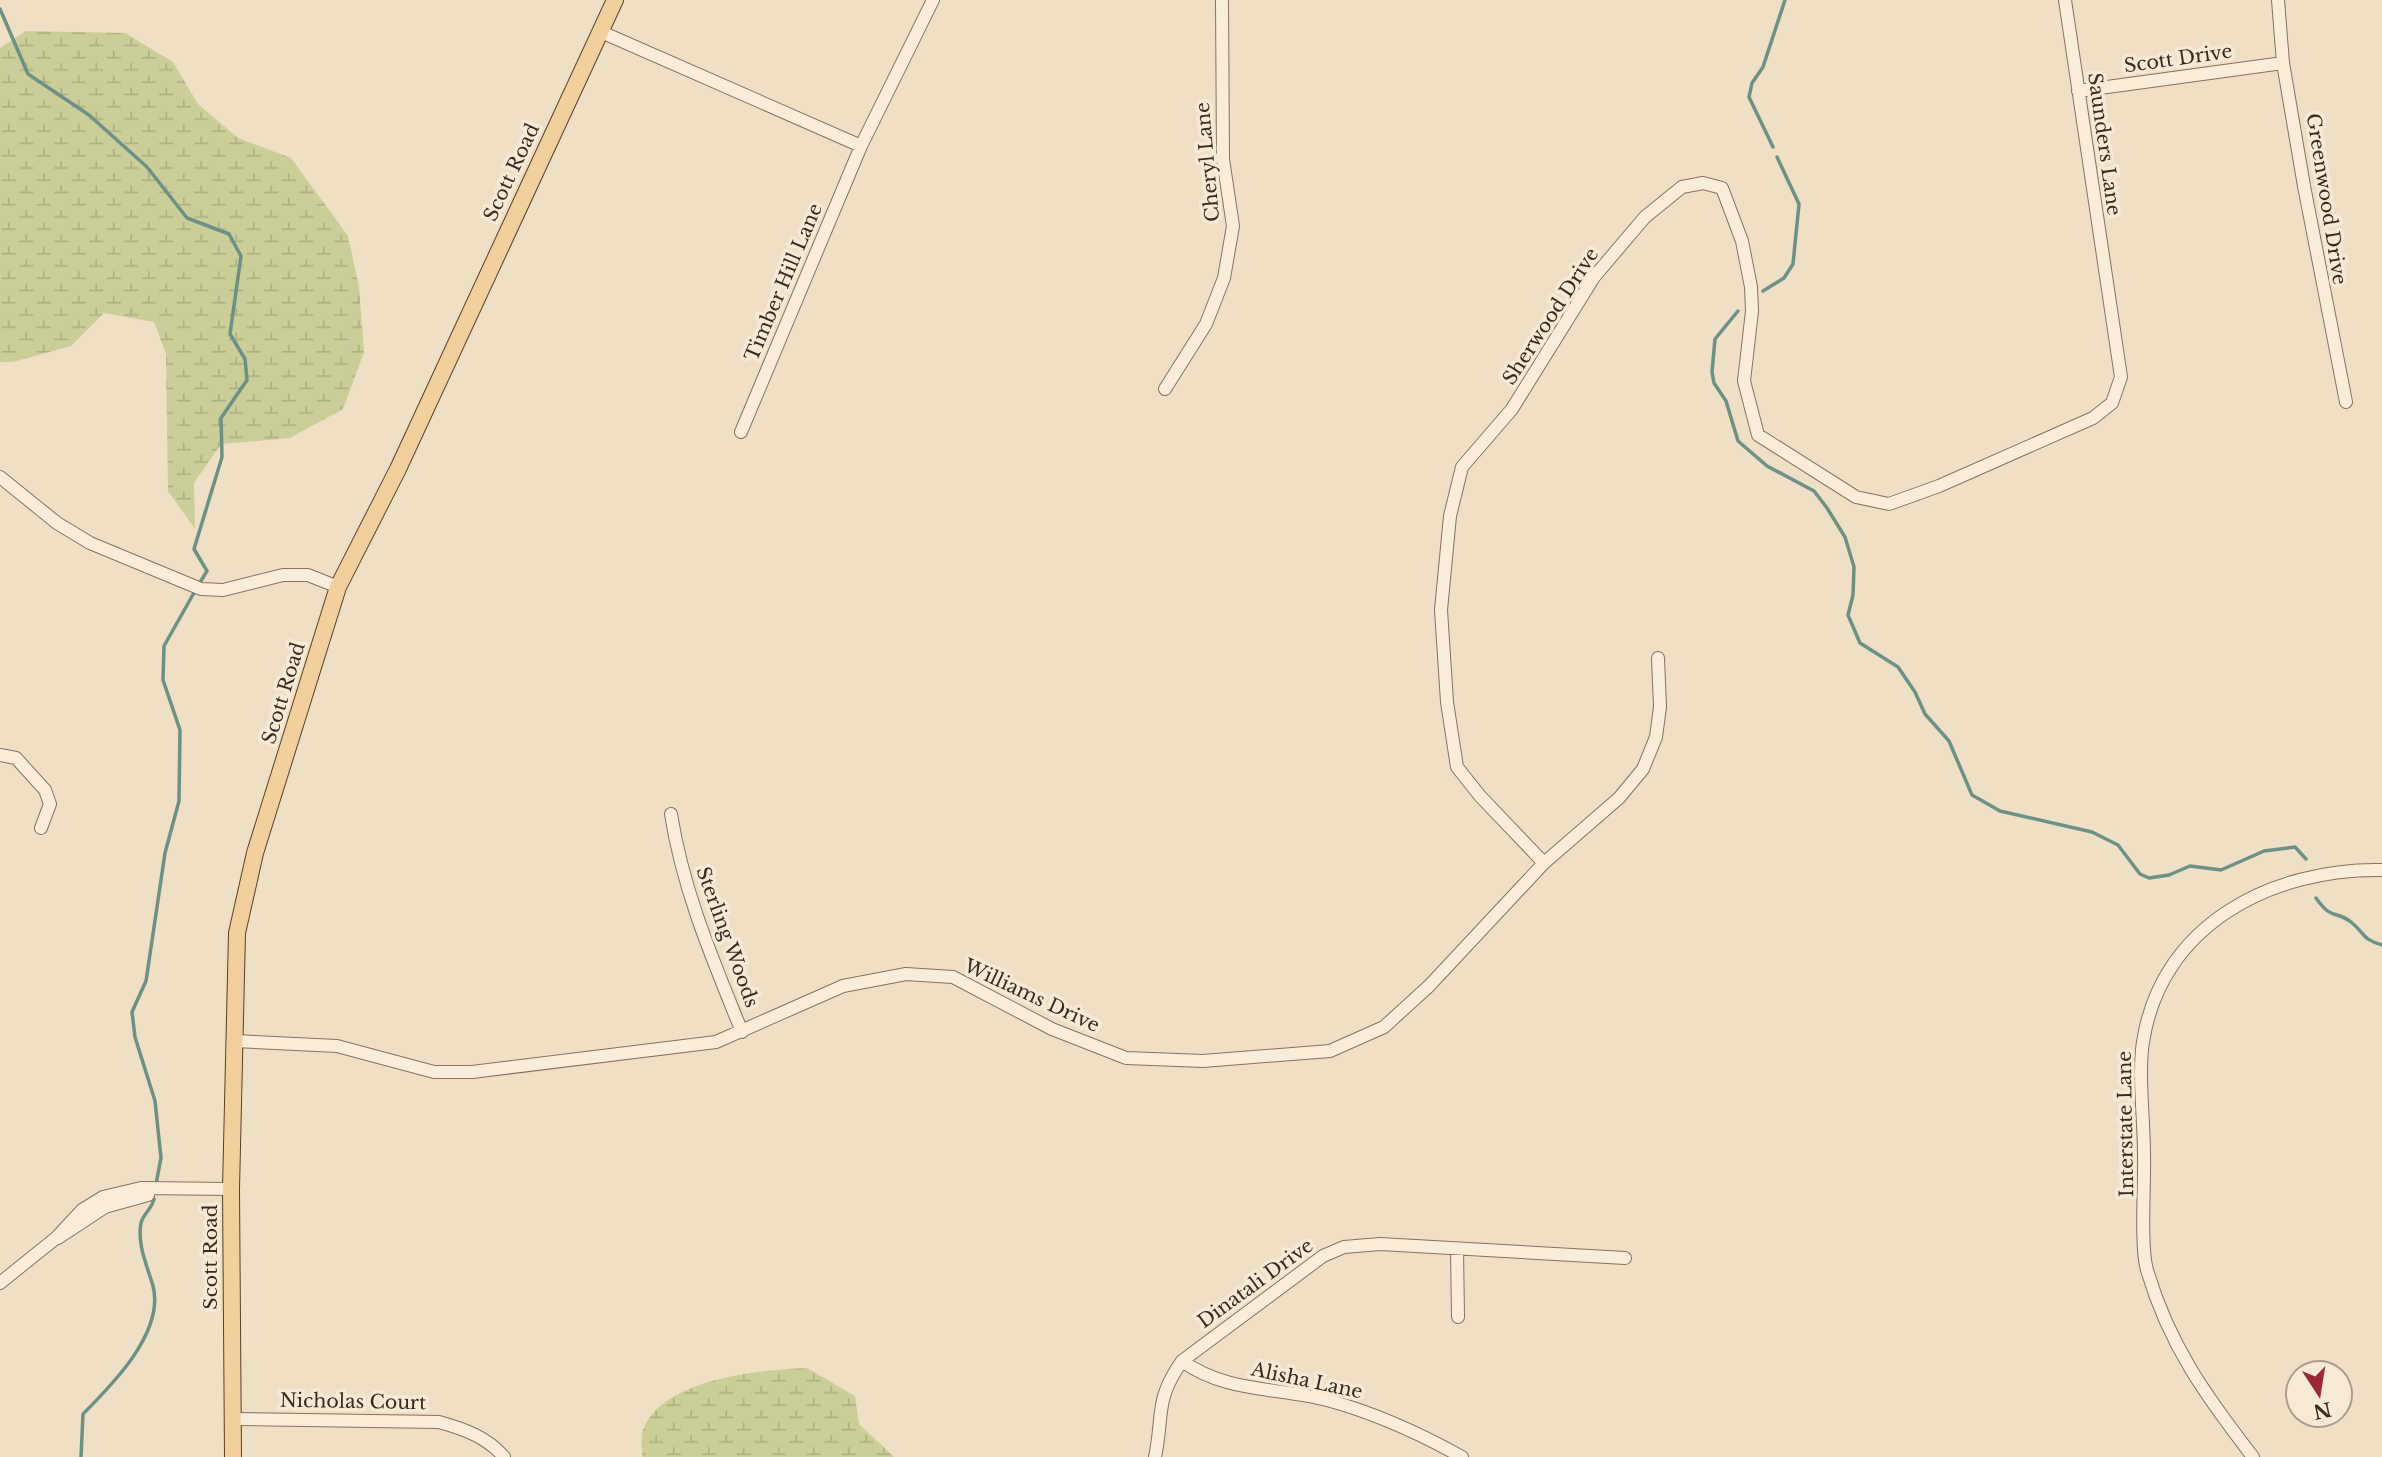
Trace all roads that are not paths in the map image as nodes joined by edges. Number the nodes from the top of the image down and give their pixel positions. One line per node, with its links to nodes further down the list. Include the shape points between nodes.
1 (615, 0): 6 (main road, Scott Road)
2 (933, 0): 9 (street, Timber Hill Lane)
3 (1222, 0): 11 (street, Cheryl Lane, via 1222,149 1233,226 1224,278 1206,324)
4 (2065, 0): 8 (street, Saunders Lane)
5 (2278, 0): 7 (street, Greenwood Drive)
6 (599, 31): 9 (street); 15 (main road, Scott Road, via 398,469)
7 (2283, 63): 8 (street, Scott Drive); 12 (street, Greenwood Drive)
8 (2078, 91): 10 (street, Saunders Lane)
9 (861, 146): 13 (street, Timber Hill Lane)
10 (2107, 294): 20 (street, Sherwood Drive, via 2121,377 2112,403 2094,418 1889,504 1856,497 1758,435 1744,381 1751,287 1742,241 1722,188 1703,183 1682,187 1645,218 1594,277 1512,409 1462,467 1450,516 1441,610 1457,767)
11 (1165, 388)
12 (2346, 402)
13 (741, 432)
14 (0, 477): 15 (street, via 90,543 195,587 223,590 283,575 307,575)
15 (338, 587): 23 (main road, Scott Road, via 255,853 240,919)
16 (1658, 658): 20 (street, Williams Drive, via 1656,737 1643,769 1619,798)
17 (0, 755): 19 (street, via 16,758 45,790 50,804)
18 (671, 814): 22 (street, Sterling Woods, via 694,915)
19 (41, 828)
20 (1544, 863): 22 (street, Williams Drive, via 1429,986 1384,1027 1329,1051 1203,1061 1126,1058 1052,1029 953,977 906,974 843,986)
21 (2382, 870): 35 (street, Interstate Lane, via 2331,871 2295,880 2221,915 2196,936 2168,971 2143,1042 2146,1267 2178,1352)
22 (742, 1032): 23 (street, Williams Drive, via 683,1048 472,1072 433,1072 337,1046)
23 (235, 1041): 24 (main road, Scott Road)
24 (231, 1189): 27 (street, via 161,1190 113,1198); 30 (main road, Scott Road)
25 (1457, 1249): 26 (street, Dinatali Drive); 28 (street); 29 (street, Dinatali Drive, via 1380,1244 1344,1247 1323,1255)
26 (1625, 1258)
27 (0, 1283)
28 (1458, 1317)
29 (1182, 1361): 33 (street, Dinatali Drive, via 1168,1381 1160,1407); 34 (street, Alisha Lane, via 1216,1381 1326,1400 1376,1415)
30 (232, 1419): 31 (main road, Scott Road); 32 (street, Nicholas Court, via 439,1422 470,1431)
31 (233, 1457)
32 (504, 1457)
33 (1155, 1457)
34 (1462, 1457)
35 (2253, 1457)

